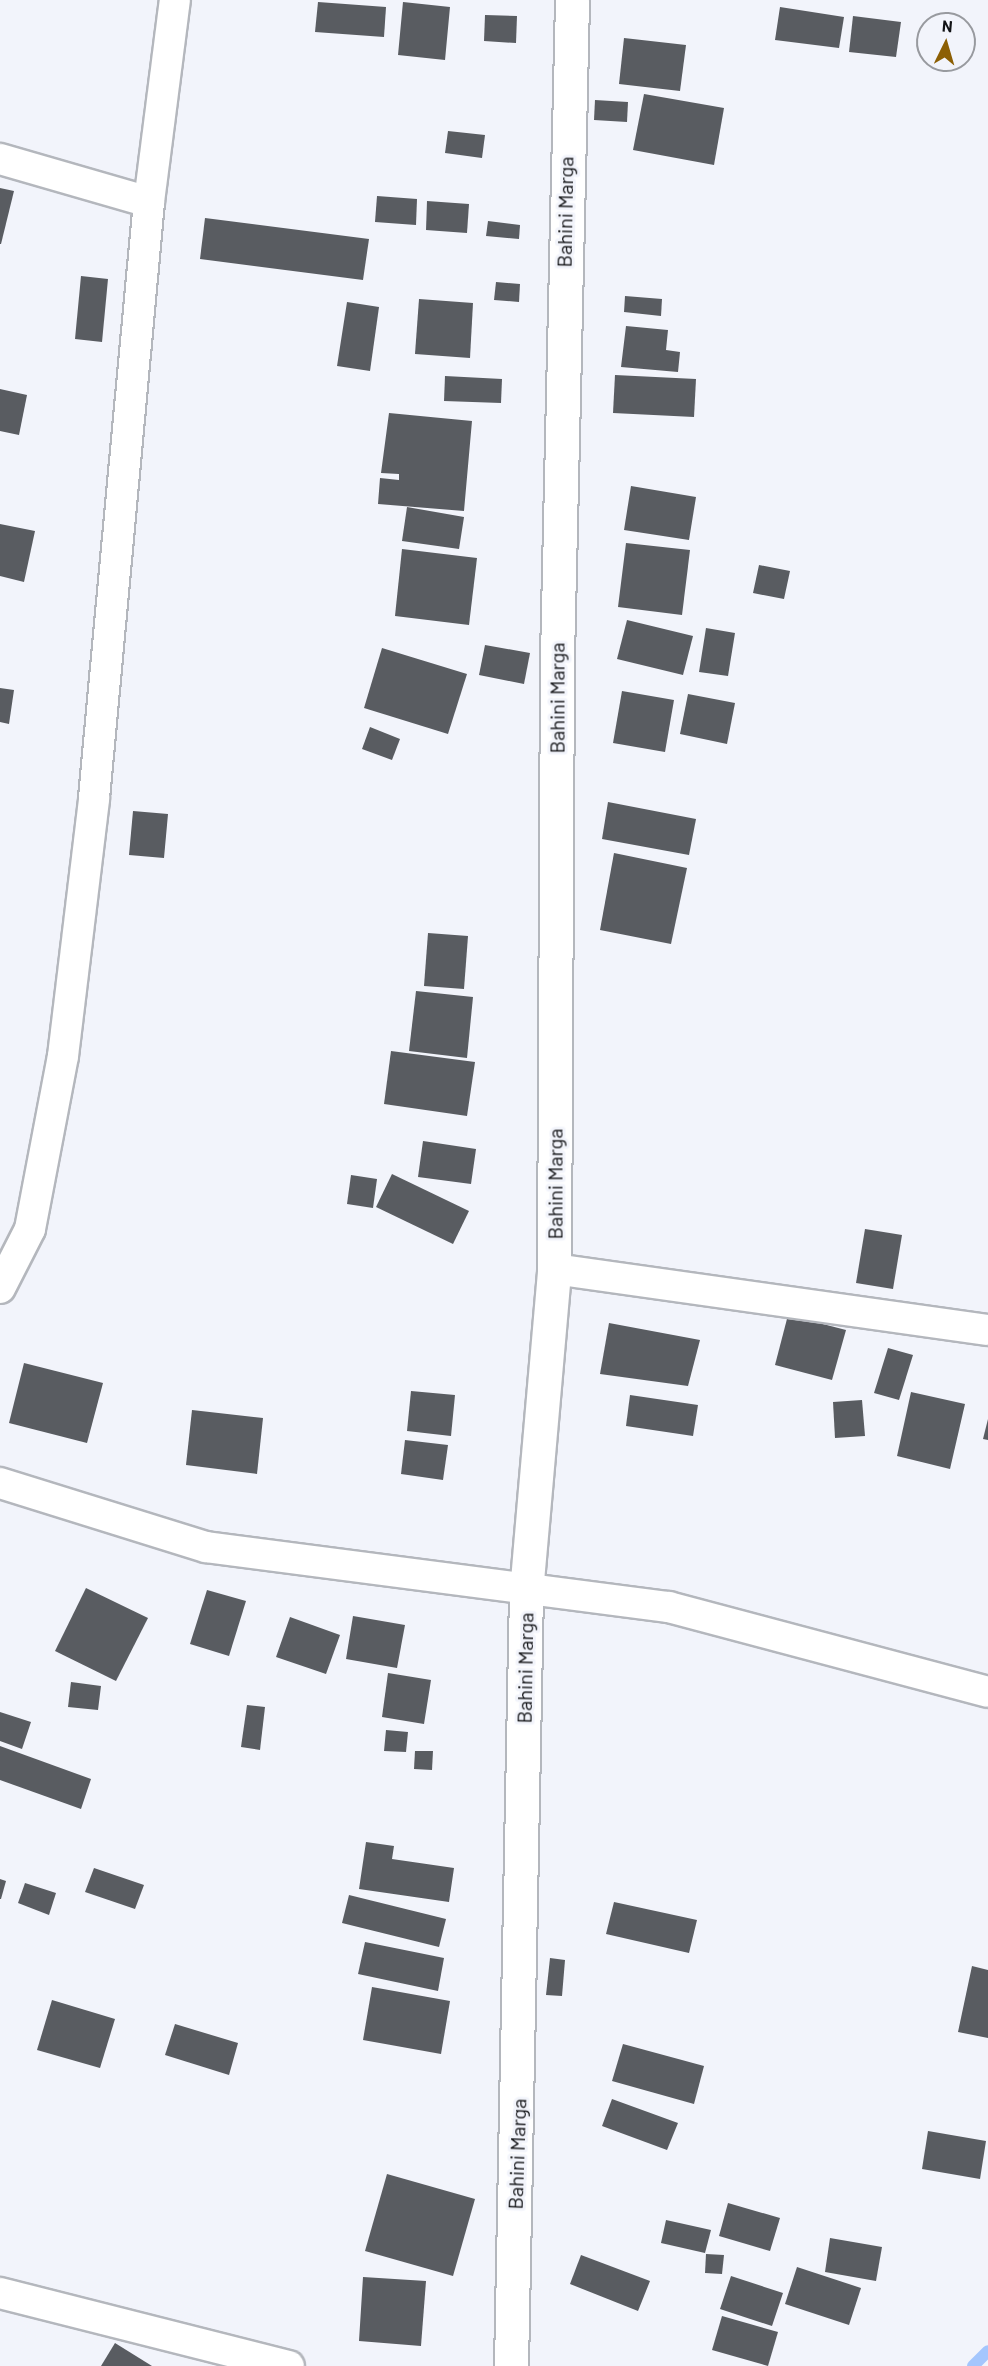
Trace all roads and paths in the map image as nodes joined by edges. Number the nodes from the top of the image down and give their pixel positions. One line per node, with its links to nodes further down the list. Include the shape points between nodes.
1 (175, 0): 4 (street)
2 (572, 0): 5 (street, Bahini Marga, via 557,645)
3 (0, 159): 4 (street)
4 (149, 202): 6 (street, via 94,798 63,1056 30,1229)
5 (554, 1269): 7 (street); 9 (street, Bahini Marga)
6 (0, 1288)
7 (988, 1330)
8 (0, 1483): 9 (street, via 206,1547)
9 (526, 1592): 10 (street, via 669,1607); 14 (street, Bahini Marga)
10 (988, 1692)
11 (0, 2293): 12 (street)
12 (182, 2355): 13 (street)
13 (289, 2366)
14 (511, 2366)

